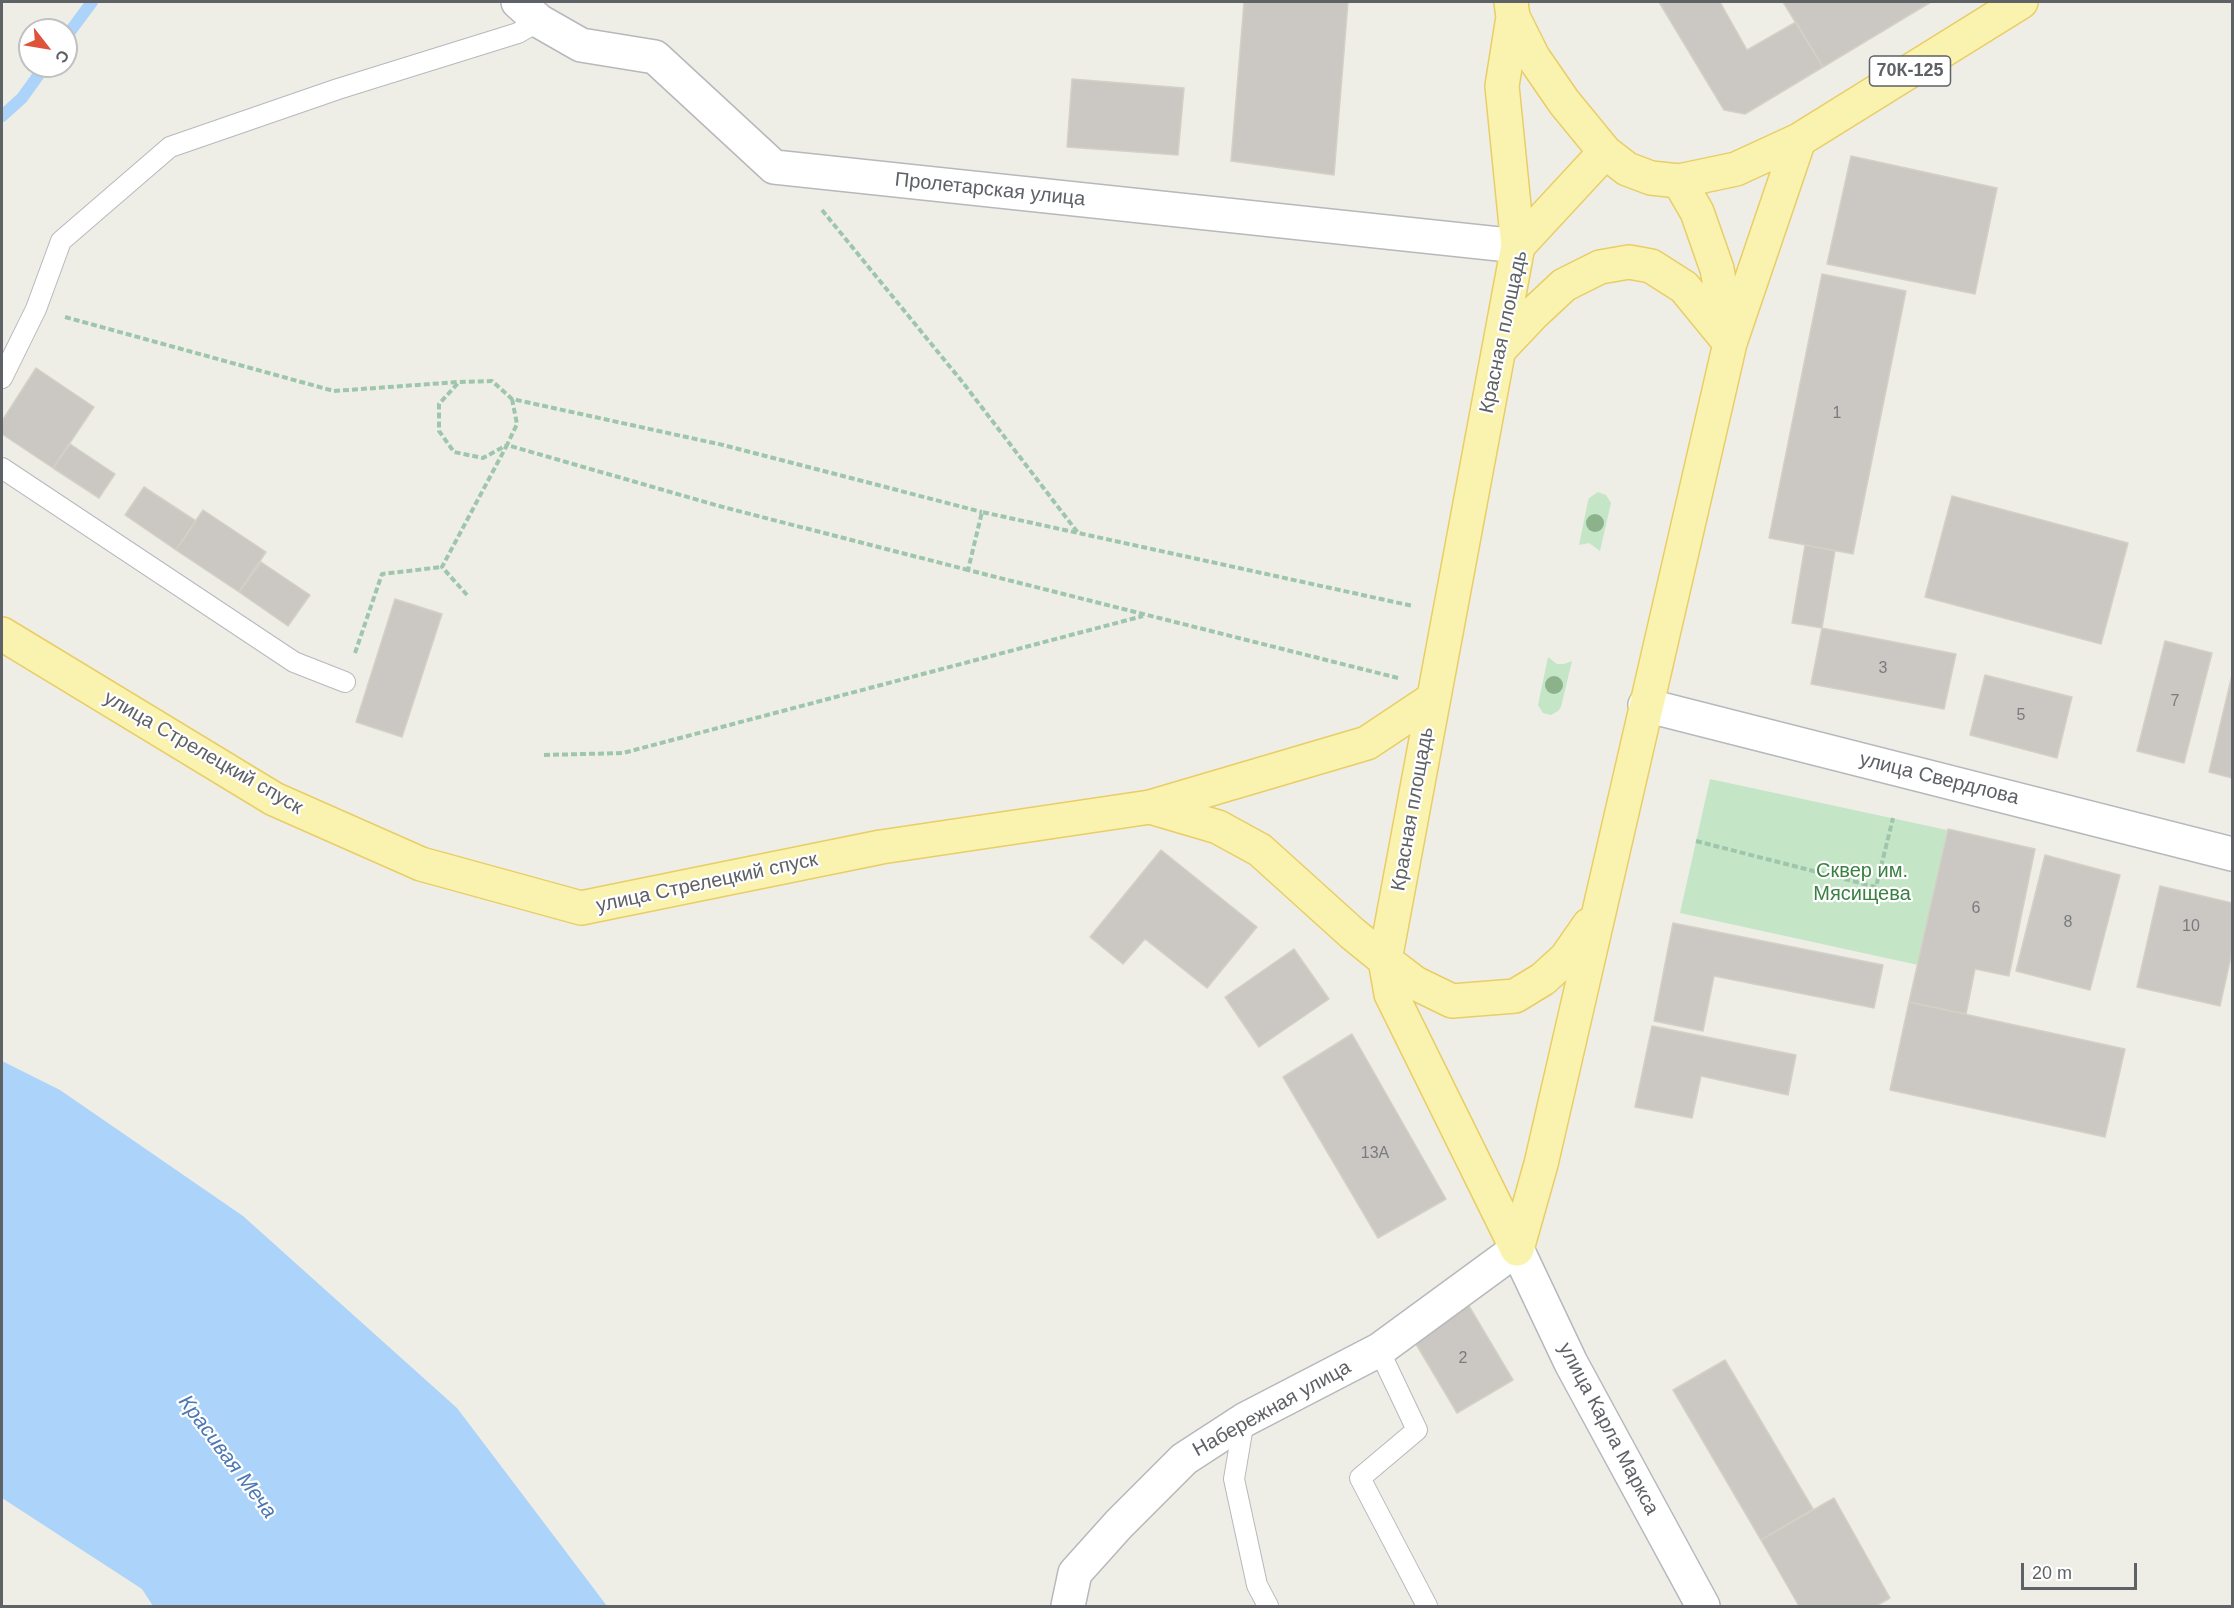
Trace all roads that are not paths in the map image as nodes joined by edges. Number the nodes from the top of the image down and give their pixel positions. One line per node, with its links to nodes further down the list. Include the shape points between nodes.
1 (2021, 2): 4 (main road, 70К-125)
2 (1512, 8): 5 (main road, via 1533,57); 7 (main road, via 1502,86)
3 (528, 11): 7 (street, Пролетарская улица, via 581,45 655,57 774,167); 10 (lane, via 518,33 170,147 61,241 36,309)
4 (1799, 140): 6 (main road, via 1736,169); 8 (main road)
5 (1605, 152): 6 (main road, via 1627,169 1651,178); 7 (main road, Красная площадь)
6 (1679, 181): 8 (main road, via 1697,212 1718,269)
7 (1518, 246): 9 (main road, Красная площадь)
8 (1730, 343): 9 (main road, via 1684,287 1651,266 1629,262 1600,267 1564,285); 15 (main road)
9 (1499, 350): 14 (main road, Красная площадь)
10 (2, 378)
11 (2, 468): 13 (lane, via 294,662)
12 (2, 634): 16 (main road, улица Стрелецкий спуск, via 274,799 421,864 581,908 881,847)
13 (345, 682)
14 (1434, 693): 16 (main road, улица Стрелецкий спуск, via 1367,743); 19 (main road, Красная площадь)
15 (1645, 705): 17 (street, улица Свердлова); 18 (main road)
16 (1150, 807): 19 (main road, улица Стрелецкий спуск, via 1218,827 1260,850)
17 (2232, 854)
18 (1598, 911): 19 (main road, via 1566,958 1543,979 1515,996 1452,1001 1415,983); 20 (main road, via 1541,1164)
19 (1385, 960): 20 (main road, via 1391,994)
20 (1517, 1249): 21 (street, Набережная улица); 26 (street, улица Карла Маркса, via 1571,1363)
21 (1379, 1350): 22 (street, Набережная улица); 25 (lane, via 1418,1430 1360,1478)
22 (1244, 1420): 23 (street, Набережная улица, via 1184,1459 1119,1524 1075,1573); 24 (lane, via 1234,1479 1257,1585)
23 (1068, 1606)
24 (1268, 1606)
25 (1427, 1606)
26 (1703, 1606)

